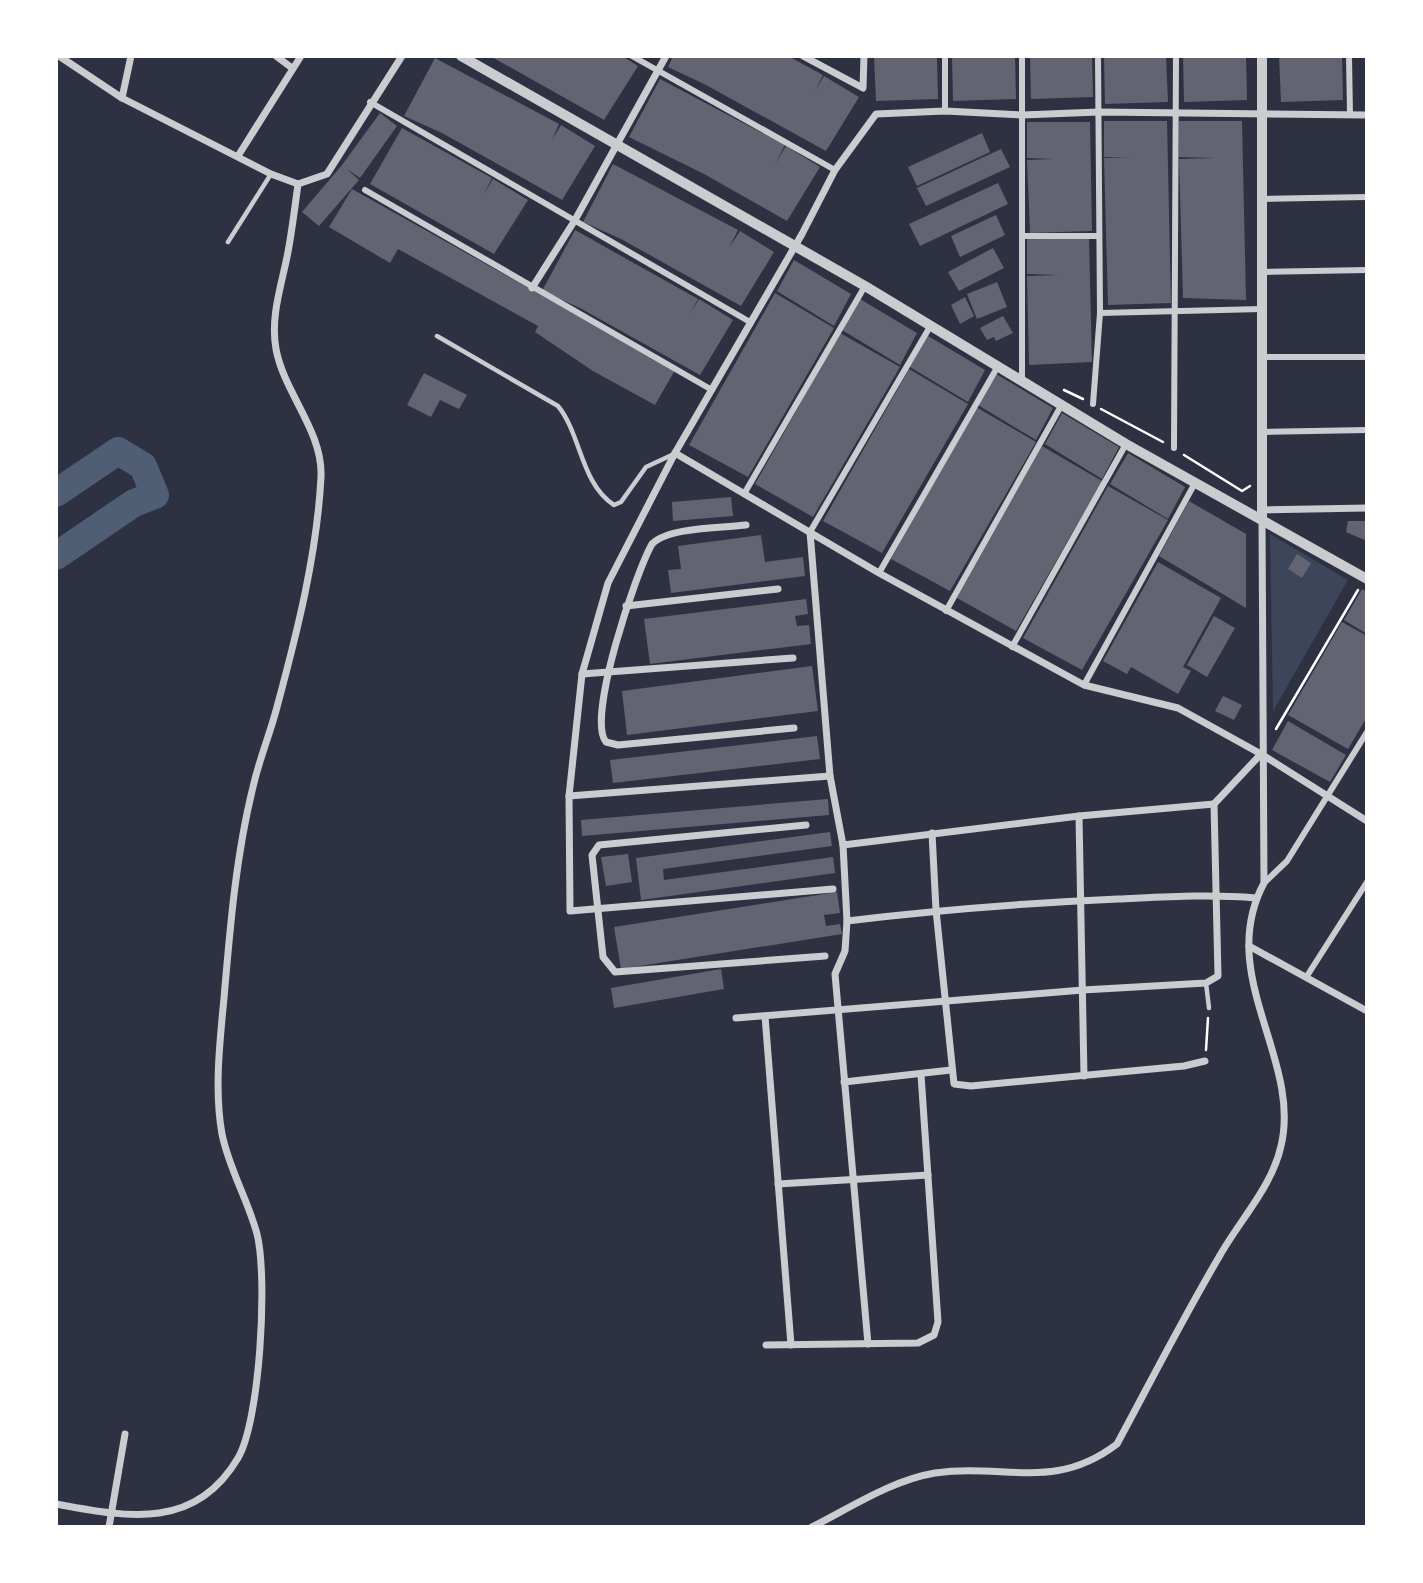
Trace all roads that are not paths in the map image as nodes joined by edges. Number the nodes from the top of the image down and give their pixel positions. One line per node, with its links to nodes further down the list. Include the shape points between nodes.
1 (59, 56): 18 (street)
2 (78, 56): 18 (street)
3 (131, 56): 21 (street)
4 (276, 56): 19 (street)
5 (301, 56): 19 (street)
6 (402, 56): 22 (street)
7 (461, 56): 30 (street)
8 (632, 56): 20 (street)
9 (666, 56): 20 (street)
10 (803, 56): 11 (street, via 863,88)
11 (864, 56)
12 (944, 56): 23 (street)
13 (1022, 56): 27 (street)
14 (1098, 56): 24 (street)
15 (1176, 56): 25 (street)
16 (1262, 56): 28 (street)
17 (1349, 56): 29 (street)
18 (78, 68): 21 (street)
19 (292, 68): 31 (street)
20 (658, 71): 30 (street); 32 (street)
21 (122, 98): 31 (street)
22 (370, 102): 34 (street, via 327,174); 38 (street)
23 (944, 111): 27 (street); 32 (street, via 876,114)
24 (1099, 112): 25 (street); 27 (street); 40 (street)
25 (1176, 113): 28 (street); 48 (street)
26 (1367, 114): 29 (street)
27 (1022, 115): 39 (street)
28 (1262, 115): 29 (street); 37 (street)
29 (1350, 115)
30 (616, 146): 38 (street); 42 (street)
31 (238, 156): 33 (street)
32 (835, 170): 42 (street)
33 (271, 174): 34 (street); 41 (lane)
34 (298, 184): 126 (street, via 274,315 275,347 285,381 311,431 321,471 314,543 253,788 233,905 220,1036 222,1133 258,1239 258,1377 240,1456 214,1491 189,1507 141,1515)
35 (365, 190): 46 (street)
36 (1367, 197): 37 (street)
37 (1262, 199): 44 (street)
38 (575, 220): 46 (street); 50 (street)
39 (1022, 236): 40 (street); 56 (street)
40 (1099, 236): 49 (street)
41 (228, 242)
42 (795, 247): 45 (street); 50 (street)
43 (1367, 270): 44 (street)
44 (1262, 272): 47 (street)
45 (865, 286): 51 (street); 66 (street)
46 (532, 288): 57 (street)
47 (1262, 309): 48 (street); 54 (street)
48 (1177, 312): 49 (street); 63 (street)
49 (1100, 313): 58 (street)
50 (750, 322): 57 (street)
51 (931, 325): 55 (street); 70 (street)
52 (437, 336): 64 (lane, via 558,406 569,419 583,463 614,505 646,467)
53 (1367, 357): 54 (street)
54 (1262, 358): 61 (street)
55 (998, 366): 56 (street); 71 (street)
56 (1022, 380): 59 (street)
57 (712, 390): 64 (street)
58 (1093, 404)
59 (1061, 405): 62 (street); 75 (street)
60 (1367, 430): 61 (street)
61 (1262, 432): 68 (street)
62 (1126, 444): 65 (street); 76 (street)
63 (1174, 448)
64 (674, 453): 66 (street); 78 (street, via 608,583)
65 (1195, 483): 68 (street); 80 (street)
66 (744, 494): 70 (street)
67 (1367, 509): 68 (street)
68 (1262, 515): 72 (street); 83 (street)
69 (746, 525): 74 (street, via 659,538 648,551)
70 (810, 532): 71 (street); 84 (street)
71 (879, 573): 75 (street)
72 (1366, 579)
73 (778, 589): 74 (street)
74 (625, 606): 79 (street)
75 (946, 611): 76 (street)
76 (1012, 647): 80 (street)
77 (793, 658): 79 (street)
78 (582, 674): 79 (street); 85 (street)
79 (609, 674): 81 (street, via 600,732 609,744)
80 (1084, 685): 83 (street, via 1178,708)
81 (794, 728)
82 (1367, 732): 86 (street)
83 (1261, 754): 86 (street); 87 (street); 94 (street)
84 (830, 776): 85 (street); 92 (street)
85 (569, 796): 99 (street, via 570,911)
86 (1329, 799): 89 (street); 94 (street, via 1287,861)
87 (1214, 804): 88 (street); 96 (street)
88 (1079, 816): 91 (street); 98 (street)
89 (1367, 821)
90 (807, 825): 99 (street, via 603,844 592,855)
91 (932, 833): 92 (street); 100 (street)
92 (843, 845): 101 (street)
93 (1367, 882): 104 (street)
94 (1264, 883): 97 (street)
95 (833, 889): 99 (street)
96 (1218, 895): 97 (street); 98 (street); 105 (street, via 1218,976)
97 (1256, 898): 102 (street)
98 (1081, 901): 100 (street); 106 (street)
99 (598, 908): 103 (street, via 603,957 615,972)
100 (936, 911): 101 (street); 107 (street)
101 (847, 921): 108 (street, via 845,951 835,974)
102 (1249, 946): 104 (street); 128 (street, via 1255,1000 1285,1106 1273,1171 1219,1255 1117,1444 1095,1461 1066,1470 933,1474 890,1488)
103 (825, 956)
104 (1307, 976): 110 (street)
105 (1206, 983): 106 (street); 109 (lane)
106 (1083, 990): 107 (street); 116 (street)
107 (945, 1000): 108 (street); 114 (street)
108 (839, 1008): 111 (street); 117 (street)
109 (1209, 1008)
110 (1367, 1011)
111 (765, 1016): 112 (street); 120 (street)
112 (736, 1018)
113 (1205, 1061): 116 (street)
114 (951, 1070): 115 (street); 116 (street, via 954,1084 971,1086)
115 (921, 1075): 117 (street); 118 (street)
116 (1084, 1076)
117 (844, 1082): 119 (street)
118 (928, 1174): 119 (street); 121 (street, via 938,1322 934,1335 918,1343)
119 (853, 1178): 120 (street); 121 (street)
120 (778, 1184): 123 (street)
121 (868, 1344): 123 (street)
122 (766, 1345): 123 (street)
123 (791, 1345)
124 (125, 1434): 126 (street)
125 (56, 1504): 126 (street)
126 (111, 1514): 127 (street)
127 (109, 1527)
128 (812, 1527)

